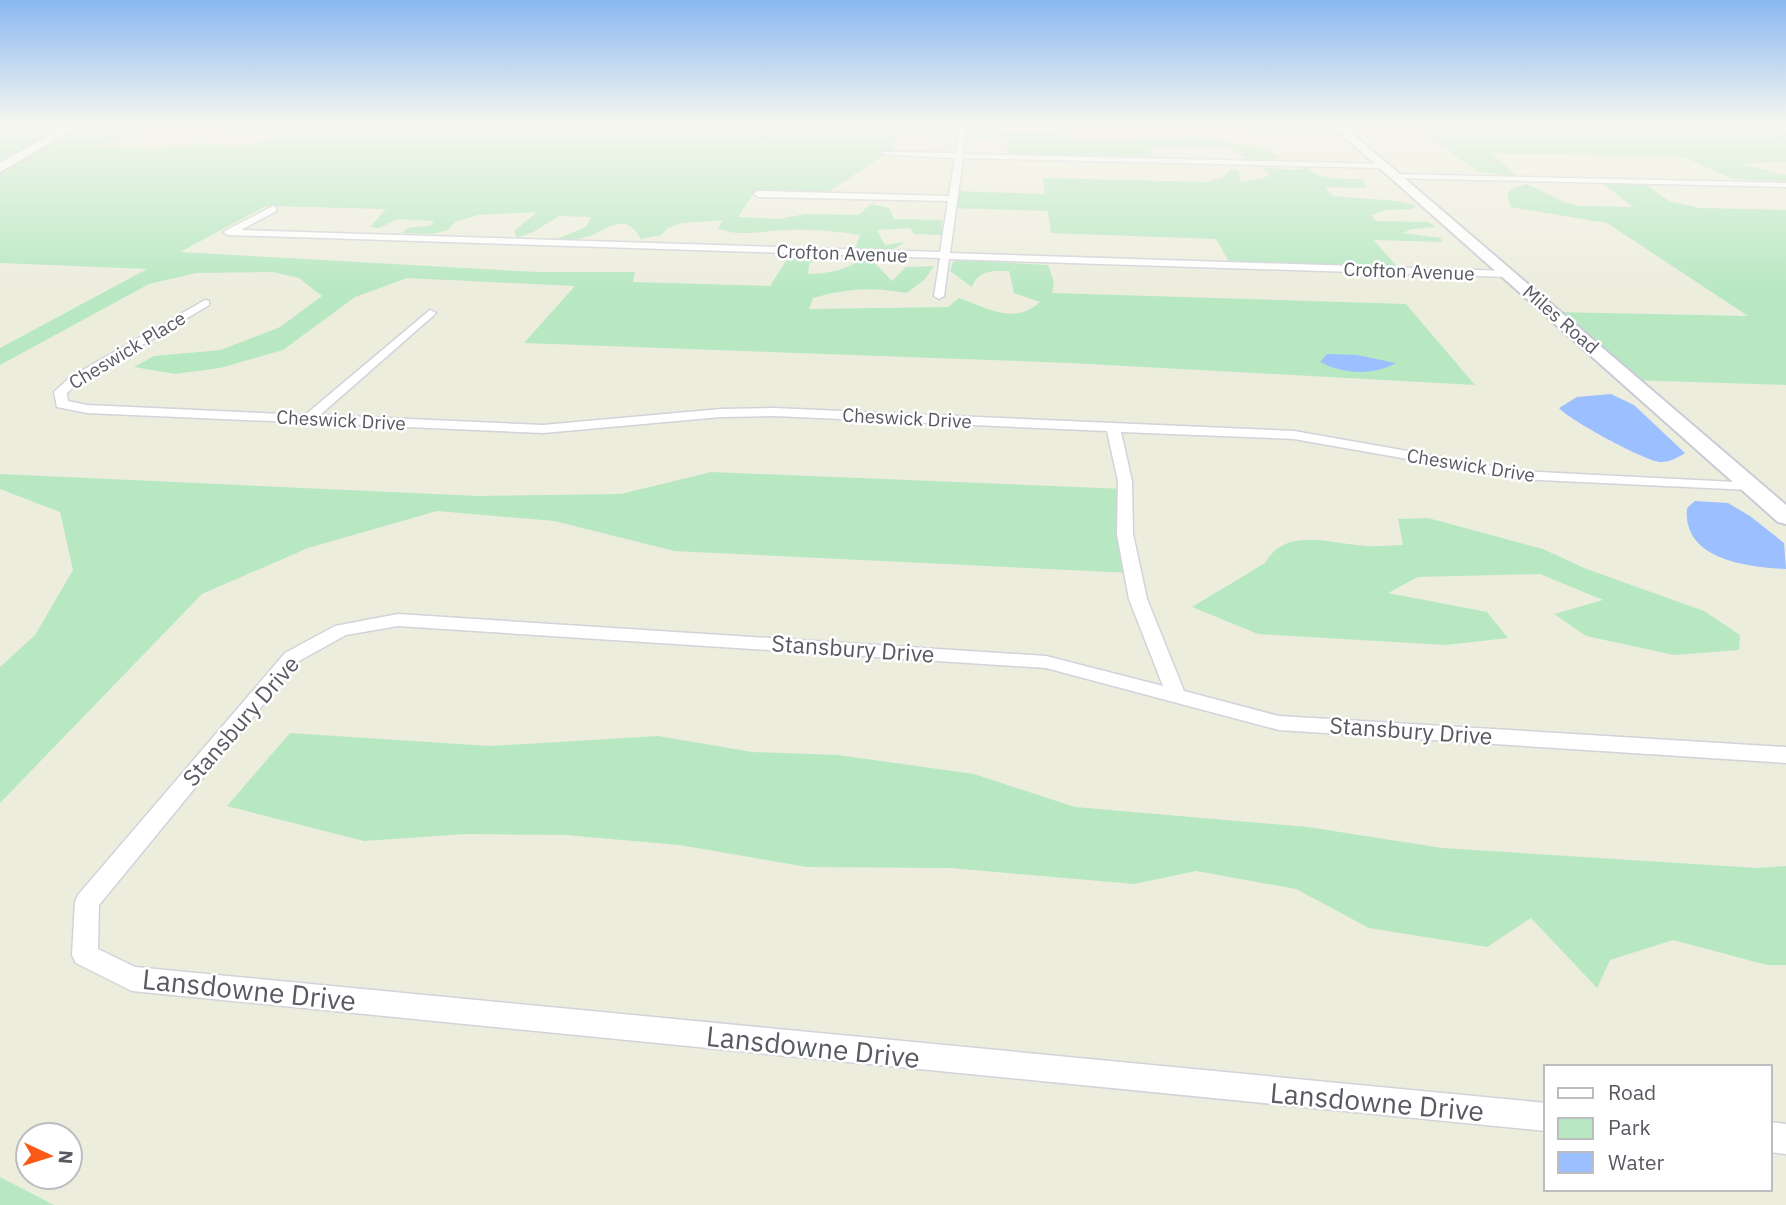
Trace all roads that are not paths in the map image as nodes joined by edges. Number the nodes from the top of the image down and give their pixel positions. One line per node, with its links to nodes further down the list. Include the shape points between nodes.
1 (955, 180): 6 (street)
2 (1400, 180): 9 (main road, Miles Road)
3 (1633, 180): 4 (street)
4 (1786, 186)
5 (758, 194): 6 (street)
6 (952, 199): 8 (street)
7 (273, 209): 8 (street, Crofton Avenue, via 228,232)
8 (945, 256): 9 (street, Crofton Avenue); 10 (street)
9 (1507, 274): 16 (main road, Miles Road)
10 (939, 296)
11 (205, 303): 13 (street, Cheswick Place, via 73,381 60,392)
12 (430, 313): 14 (street)
13 (62, 404): 14 (street, Cheswick Drive)
14 (308, 419): 15 (street, Cheswick Drive, via 543,429 774,412)
15 (1113, 427): 16 (street, Cheswick Drive, via 1294,435 1521,475); 18 (street, via 1125,481 1125,534 1138,599)
16 (1750, 486): 17 (main road, Miles Road)
17 (1786, 517)
18 (1177, 696): 19 (street, Stansbury Drive, via 1279,723); 20 (street, Stansbury Drive, via 1046,662 398,620 341,630 292,657 87,902)
19 (1786, 755)
20 (85, 956): 21 (street, Lansdowne Drive, via 132,979)
21 (1544, 1117)

